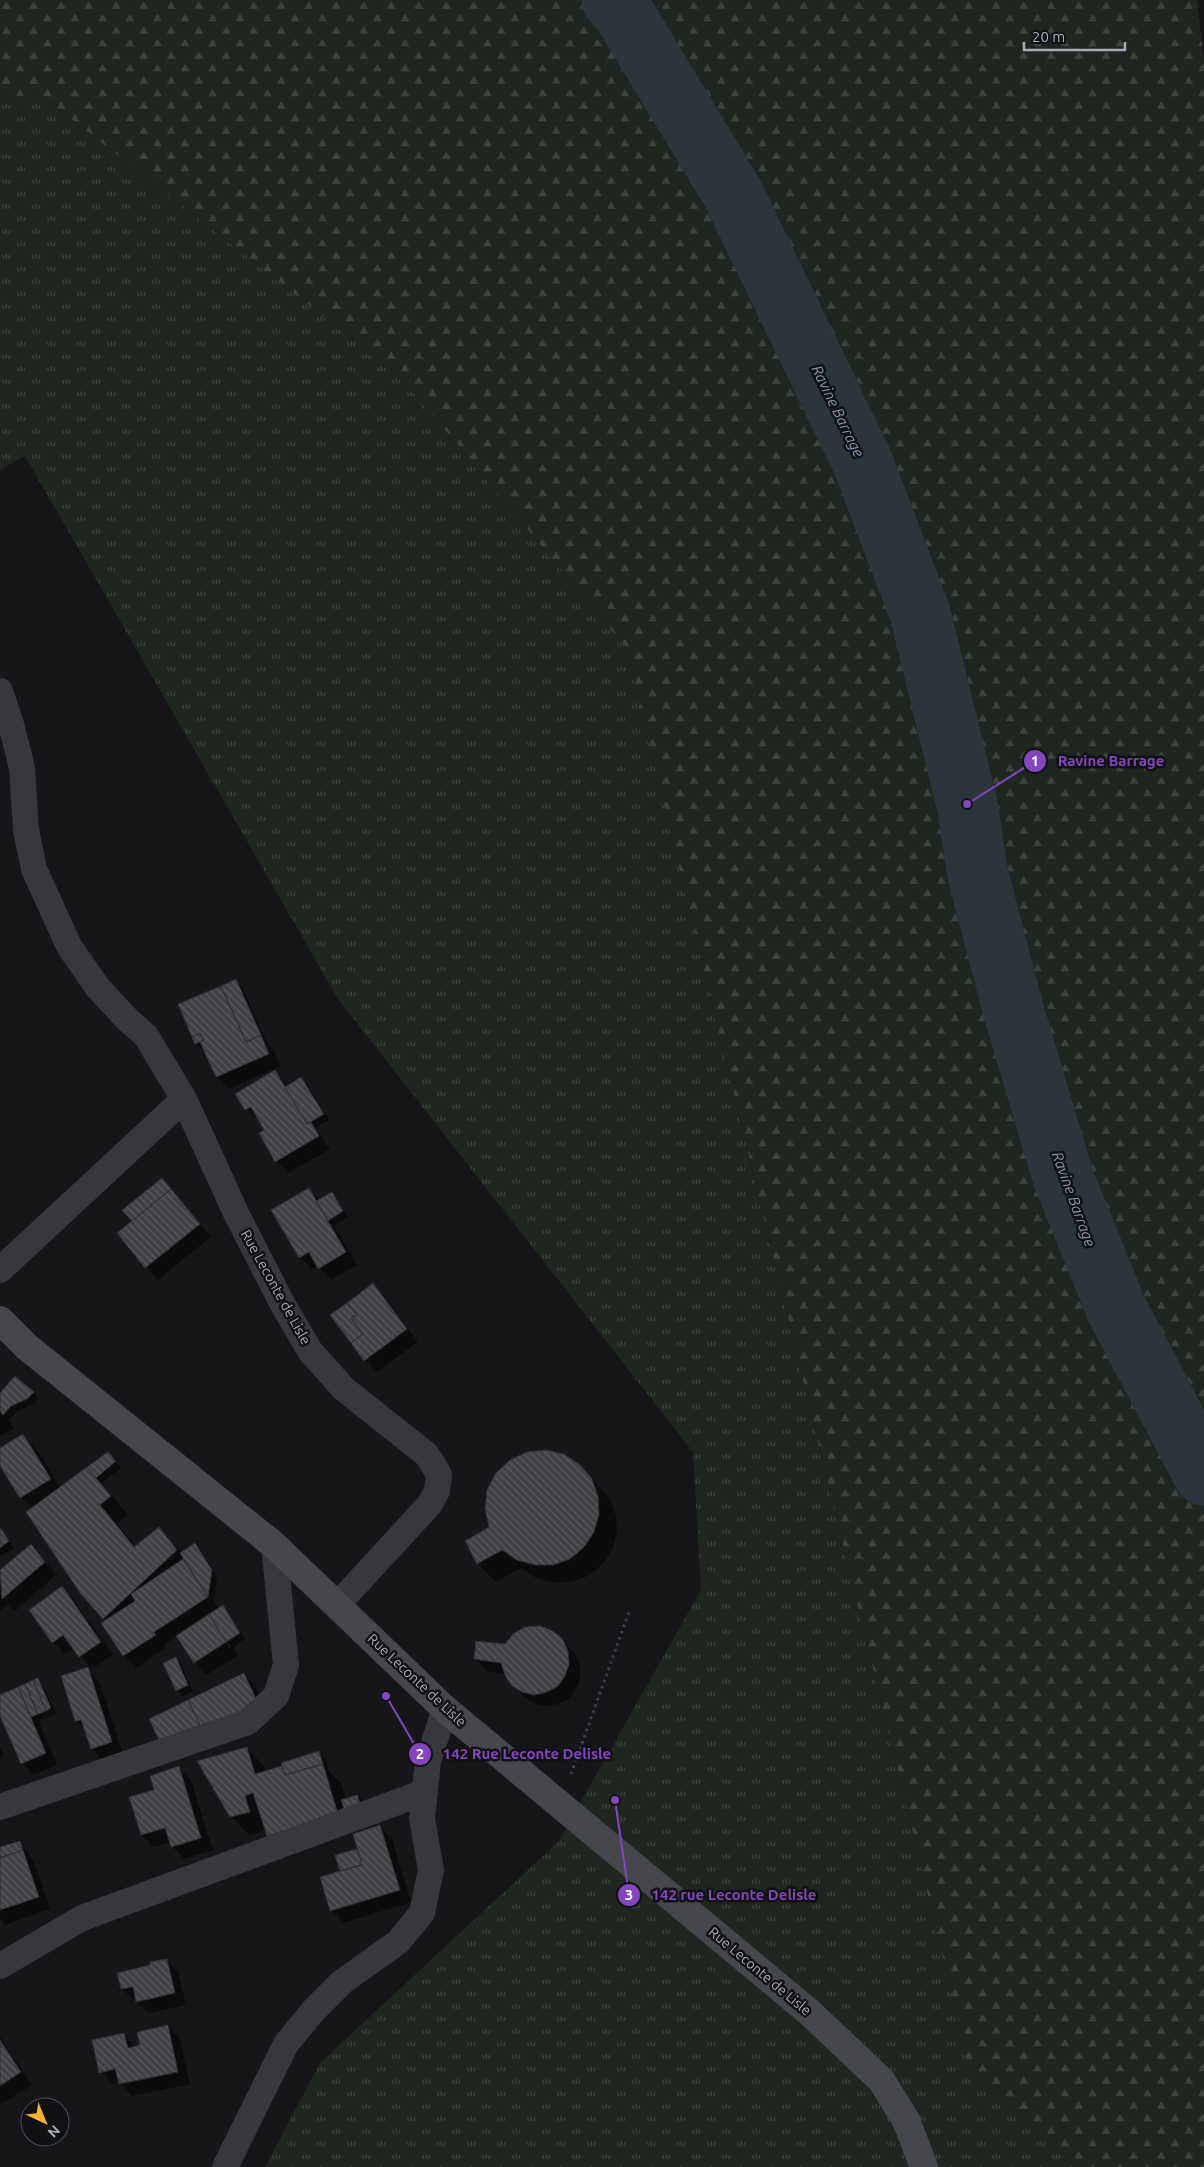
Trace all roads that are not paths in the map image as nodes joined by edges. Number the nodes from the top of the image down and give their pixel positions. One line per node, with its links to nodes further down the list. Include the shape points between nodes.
1 (0, 691): 2 (street, Rue Leconte de Lisle, via 22,768 26,830 38,878 69,946 98,988 146,1036)
2 (184, 1099): 3 (street); 6 (street, Rue Leconte de Lisle, via 236,1213 310,1351 344,1389 426,1454 439,1475 438,1492 429,1505)
3 (4, 1261)
4 (0, 1320): 5 (main road, Rue Leconte de Lisle, via 27,1347)
5 (274, 1545): 6 (main road, Rue Leconte de Lisle); 9 (street, via 286,1665 276,1696 248,1722)
6 (338, 1604): 7 (main road, Rue Leconte de Lisle)
7 (445, 1708): 8 (street, via 428,1761); 12 (main road, Rue Leconte de Lisle, via 809,2012 882,2080 906,2120)
8 (425, 1792): 10 (street, via 82,1918); 11 (street, via 422,1818 431,1870 422,1913 398,1942 330,1993 286,2044)
9 (0, 1807)
10 (0, 1966)
11 (225, 2167)
12 (924, 2167)

